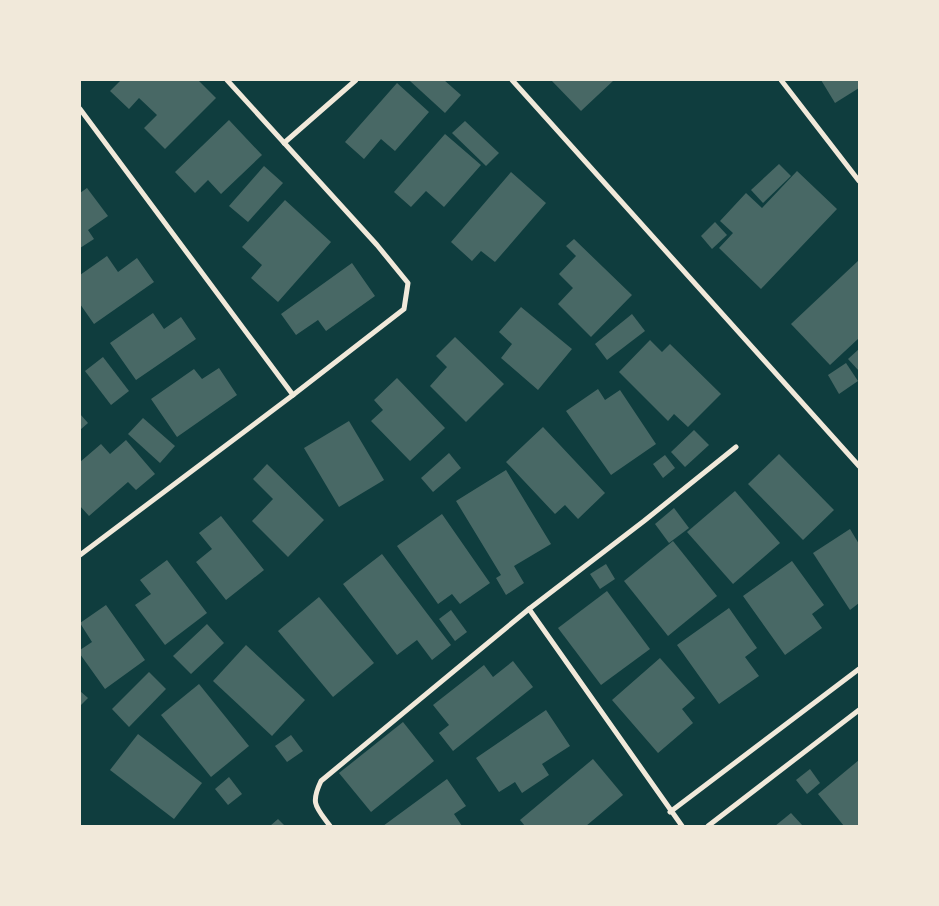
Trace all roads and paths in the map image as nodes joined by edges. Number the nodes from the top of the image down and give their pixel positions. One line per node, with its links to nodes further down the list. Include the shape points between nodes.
1 (227, 80): 6 (street)
2 (356, 80): 6 (street)
3 (512, 80): 10 (street)
4 (782, 80): 7 (street)
5 (80, 109): 8 (street)
6 (284, 143): 8 (street, via 408,283 404,309)
7 (859, 181)
8 (293, 395): 11 (street)
9 (736, 447): 12 (street)
10 (859, 466)
11 (80, 555)
12 (529, 609): 15 (street); 16 (street, via 321,781 314,796 316,808)
13 (859, 669): 15 (street)
14 (859, 710): 18 (street)
15 (670, 812): 17 (street)
16 (330, 826)
17 (682, 826)
18 (708, 826)

